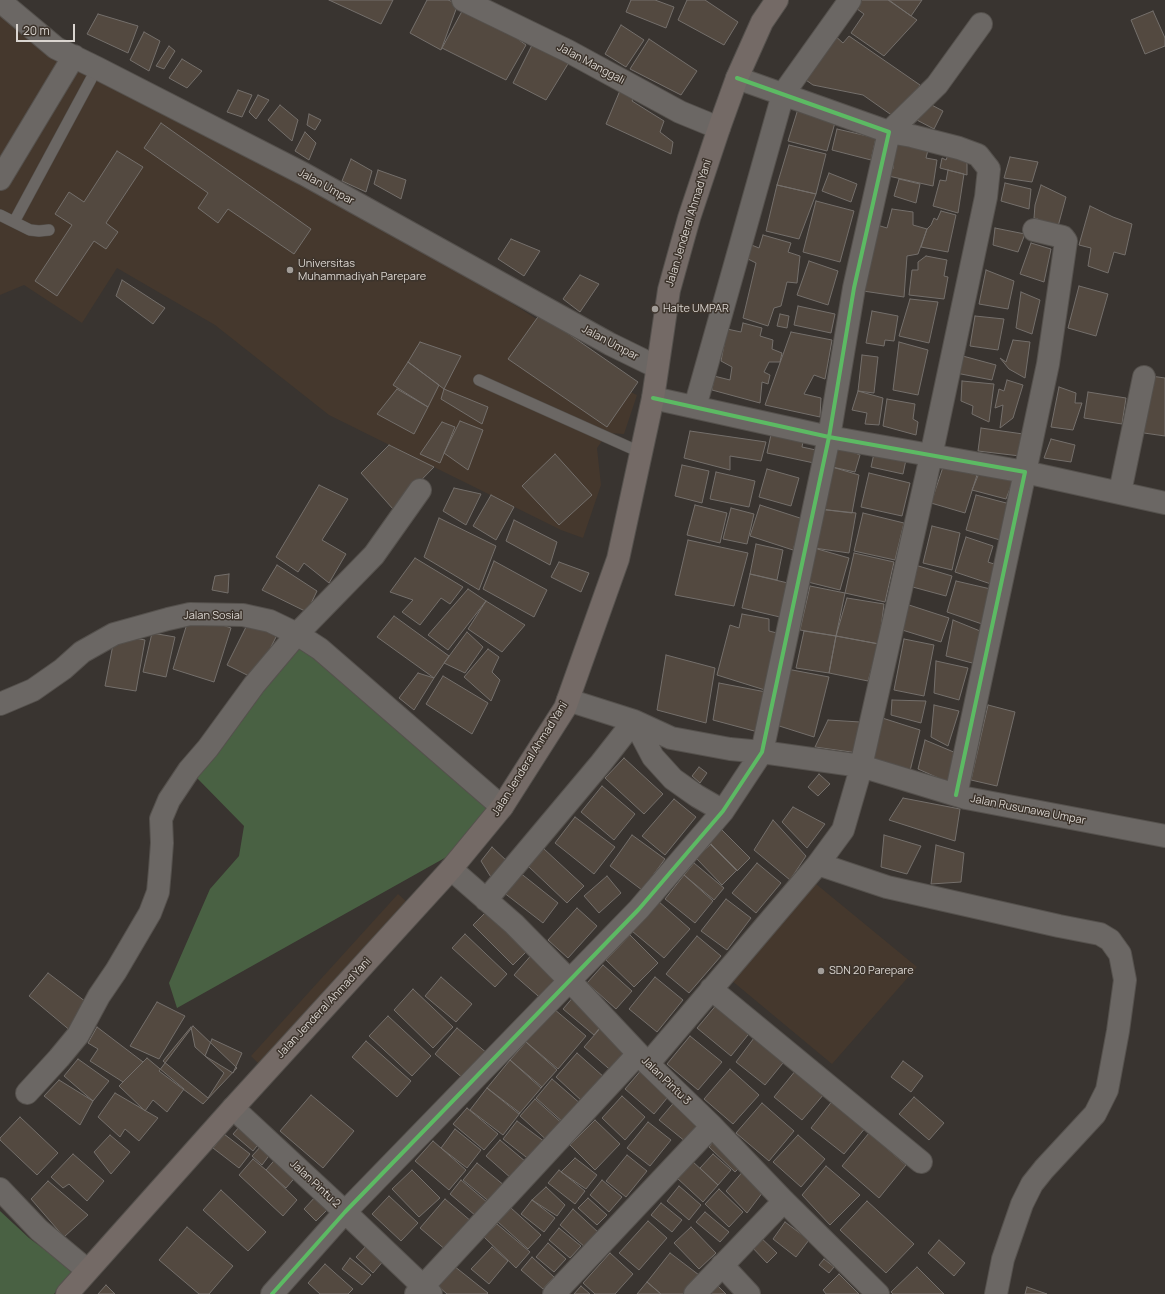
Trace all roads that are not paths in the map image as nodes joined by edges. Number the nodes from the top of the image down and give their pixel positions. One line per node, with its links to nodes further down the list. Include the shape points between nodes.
1 (463, 0): 10 (street, Jalan Manggali, via 568,51 680,112)
2 (777, 0): 8 (highway, Jalan Jenderal Ahmad Yani, via 762,22)
3 (850, 0): 9 (street)
4 (0, 1): 6 (street, Jalan Umpar, via 56,48)
5 (981, 24): 11 (street, via 937,86)
6 (74, 56): 7 (street, Jalan Umpar); 12 (street)
7 (97, 68): 14 (lane); 17 (street, Jalan Umpar, via 304,174 610,344)
8 (737, 78): 9 (street); 10 (highway, Jalan Jenderal Ahmad Yani)
9 (783, 94): 11 (street); 21 (street)
10 (719, 128): 17 (highway, Jalan Jenderal Ahmad Yani, via 689,218 669,290)
11 (889, 132): 22 (street, via 854,288); 24 (street, via 959,148 978,155 989,169 986,197)
12 (0, 178)
13 (0, 215): 14 (lane)
14 (14, 222): 15 (lane, via 30,230)
15 (49, 230)
16 (1034, 230): 25 (street, via 1063,237 1066,241 1048,364)
17 (657, 367): 20 (highway, Jalan Jenderal Ahmad Yani)
18 (1144, 377): 27 (street)
19 (480, 380): 23 (lane)
20 (653, 398): 21 (street); 23 (highway, Jalan Jenderal Ahmad Yani)
21 (695, 408): 22 (street)
22 (829, 437): 24 (street); 33 (street)
23 (642, 453): 30 (highway, Jalan Jenderal Ahmad Yani, via 618,559)
24 (931, 456): 25 (street); 34 (street)
25 (1025, 472): 27 (street); 35 (street)
26 (420, 490): 29 (street, via 374,555)
27 (1120, 492): 28 (street)
28 (1165, 503)
29 (297, 634): 31 (street, Jalan Sosial, via 270,621 243,615 190,614 168,619 114,634 82,652 33,690); 36 (street, Jalan Sosial, via 320,649); 45 (street, via 254,685 169,800 161,819 158,892 150,913 78,1035)
30 (568, 700): 32 (street, Jalan Rusunawa Umpar); 36 (highway, Jalan Jenderal Ahmad Yani)
31 (0, 704)
32 (634, 721): 33 (street, Jalan Rusunawa Umpar, via 671,738); 37 (street, via 653,757 674,779); 41 (street)
33 (762, 752): 34 (street, Jalan Rusunawa Umpar); 37 (street)
34 (861, 766): 35 (street, Jalan Rusunawa Umpar); 39 (street, via 844,827)
35 (956, 795): 38 (street, Jalan Rusunawa Umpar)
36 (502, 807): 40 (highway, Jalan Jenderal Ahmad Yani)
37 (723, 812): 42 (street, via 639,909)
38 (1165, 836)
39 (818, 864): 43 (street); 61 (street, via 887,887 1100,934 1110,940 1120,954 1124,980 1107,1090 1095,1114 1032,1184 1022,1204 1004,1259)
40 (451, 869): 41 (street, Jalan Pintu 3); 46 (highway, Jalan Jenderal Ahmad Yani)
41 (486, 900): 42 (street, Jalan Pintu 3, via 514,924)
42 (570, 981): 44 (street, Jalan Pintu 3); 51 (street)
43 (711, 989): 44 (street); 48 (street)
44 (643, 1059): 47 (street, Jalan Pintu 3); 54 (street)
45 (27, 1094)
46 (233, 1108): 51 (street, Jalan Pintu 2); 53 (highway, Jalan Jenderal Ahmad Yani)
47 (712, 1126): 50 (street, Jalan Pintu 3); 57 (street)
48 (921, 1162)
49 (0, 1189): 53 (street, via 39,1230)
50 (784, 1201): 52 (street); 60 (street, Jalan Pintu 3)
51 (345, 1212): 54 (street, Jalan Pintu 2); 56 (street)
52 (722, 1265): 58 (street); 59 (street)
53 (87, 1270): 55 (highway, Jalan Jenderal Ahmad Yani)
54 (424, 1291)
55 (67, 1294)
56 (272, 1294)
57 (554, 1294)
58 (695, 1294)
59 (749, 1294)
60 (878, 1294)
61 (996, 1294)

